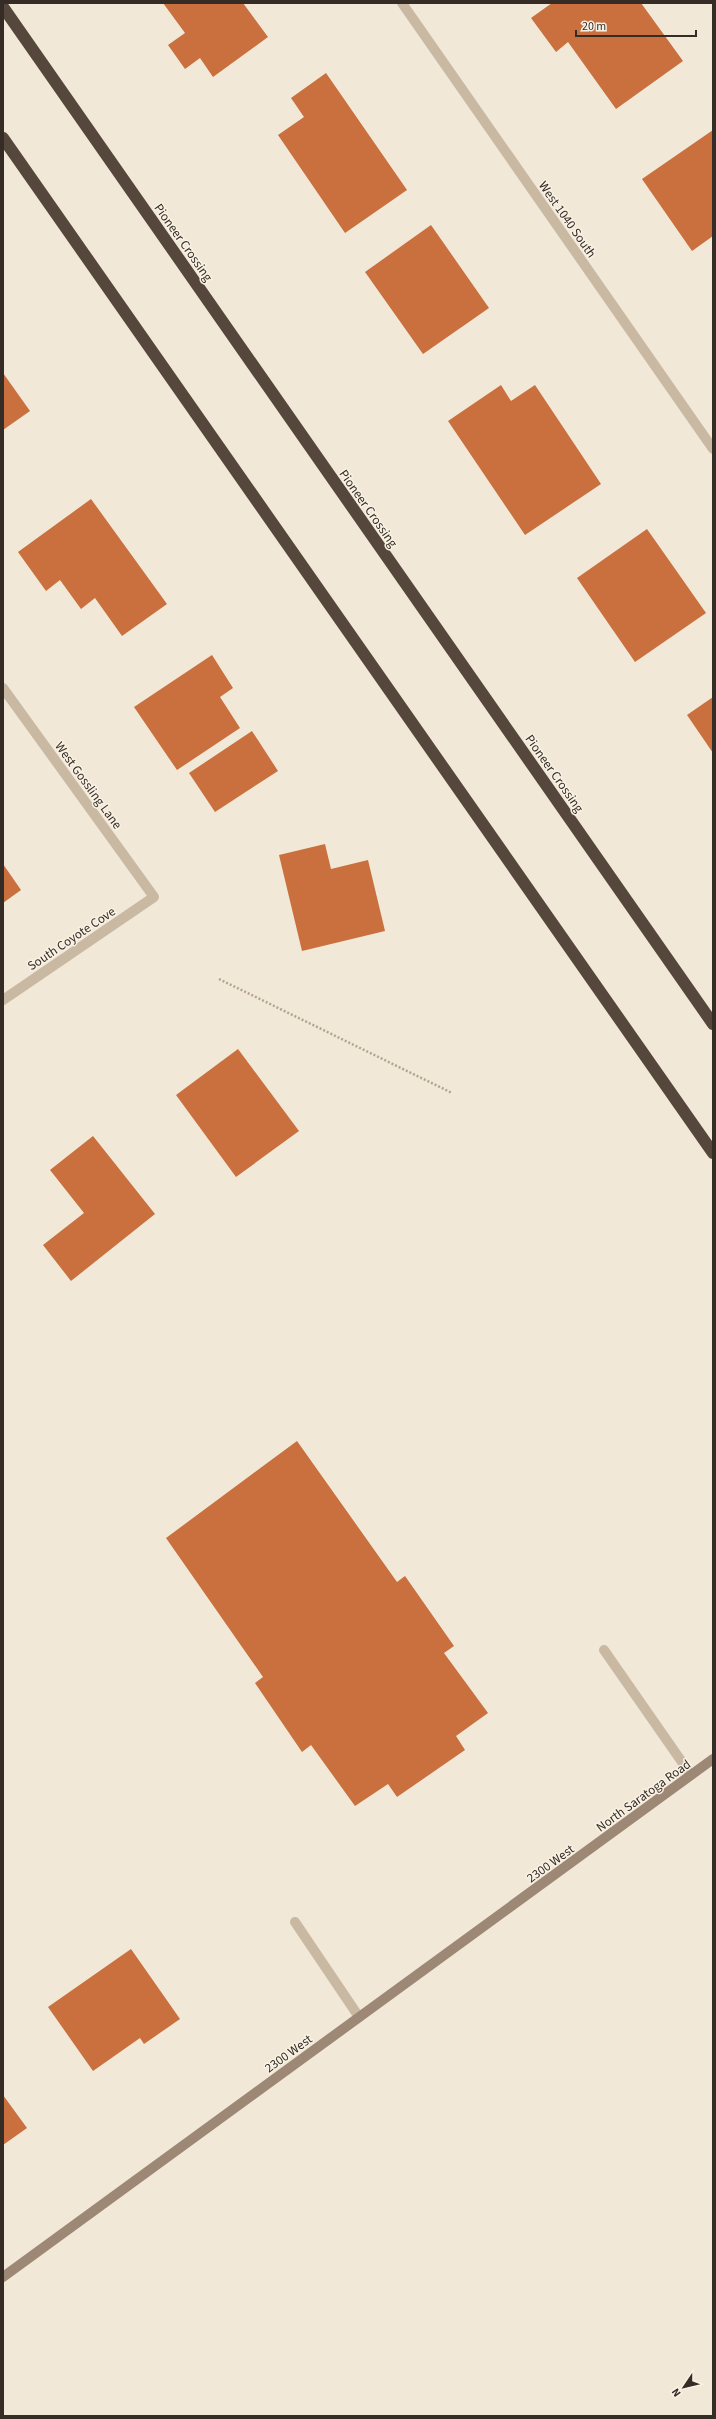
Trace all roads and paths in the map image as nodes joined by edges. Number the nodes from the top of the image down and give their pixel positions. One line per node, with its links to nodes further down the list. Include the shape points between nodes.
1 (402, 3): 4 (street, West 1040 South)
2 (3, 7): 9 (highway, Pioneer Crossing)
3 (3, 138): 11 (highway)
4 (713, 449)
5 (3, 688): 6 (street, West Gossling Lane)
6 (154, 897): 8 (street, South Coyote Cove)
7 (219, 979): 10 (path)
8 (3, 1000)
9 (713, 1024)
10 (452, 1093)
11 (713, 1153)
12 (604, 1650): 14 (street)
13 (713, 1759): 14 (main road, North Saratoga Road)
14 (691, 1775): 15 (main road, North Saratoga Road)
15 (588, 1851): 17 (main road, 2300 West)
16 (295, 1922): 17 (street)
17 (359, 2017): 18 (main road, 2300 West)
18 (3, 2276)

